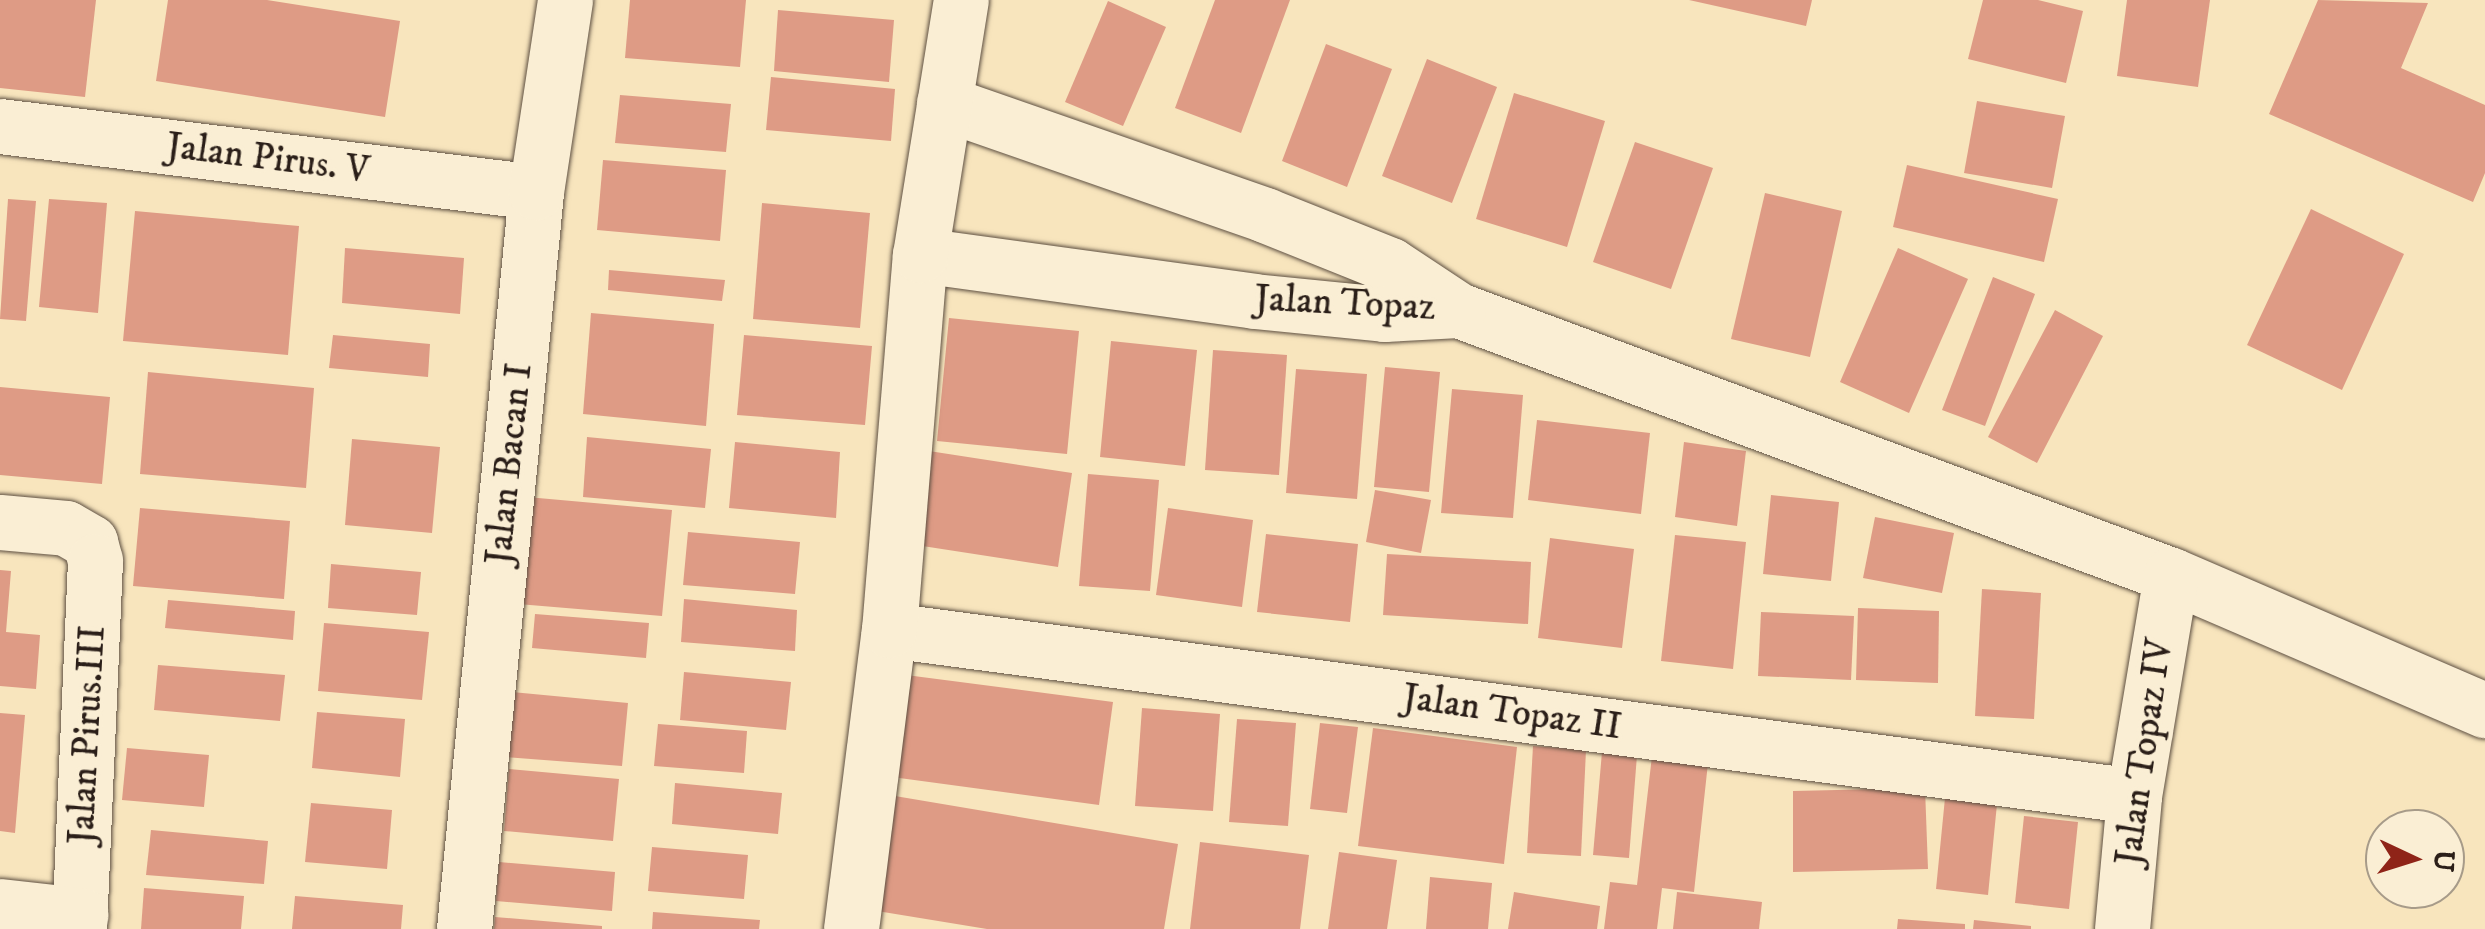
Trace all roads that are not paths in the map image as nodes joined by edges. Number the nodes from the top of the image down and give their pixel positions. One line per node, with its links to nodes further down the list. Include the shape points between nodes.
1 (565, 0): 5 (street, Jalan Bacan I)
2 (961, 0): 3 (street)
3 (944, 103): 6 (street); 7 (street, Jalan Topaz, via 1372,258)
4 (0, 126): 5 (street, Jalan Pirus. V)
5 (536, 192): 15 (street, Jalan Bacan I)
6 (920, 255): 7 (street, Jalan Topaz, via 1272,303 1384,314); 10 (street)
7 (1458, 310): 9 (street)
8 (0, 522): 14 (street, Jalan Pirus.III, via 66,528 90,542 96,561)
9 (2171, 574): 11 (street); 12 (street, Jalan Topaz IV)
10 (889, 630): 12 (street, Jalan Topaz II); 16 (street)
11 (2485, 710)
12 (2134, 796): 17 (street, Jalan Topaz IV)
13 (0, 906): 14 (street)
14 (79, 922)
15 (464, 929)
16 (851, 929)
17 (2122, 929)

